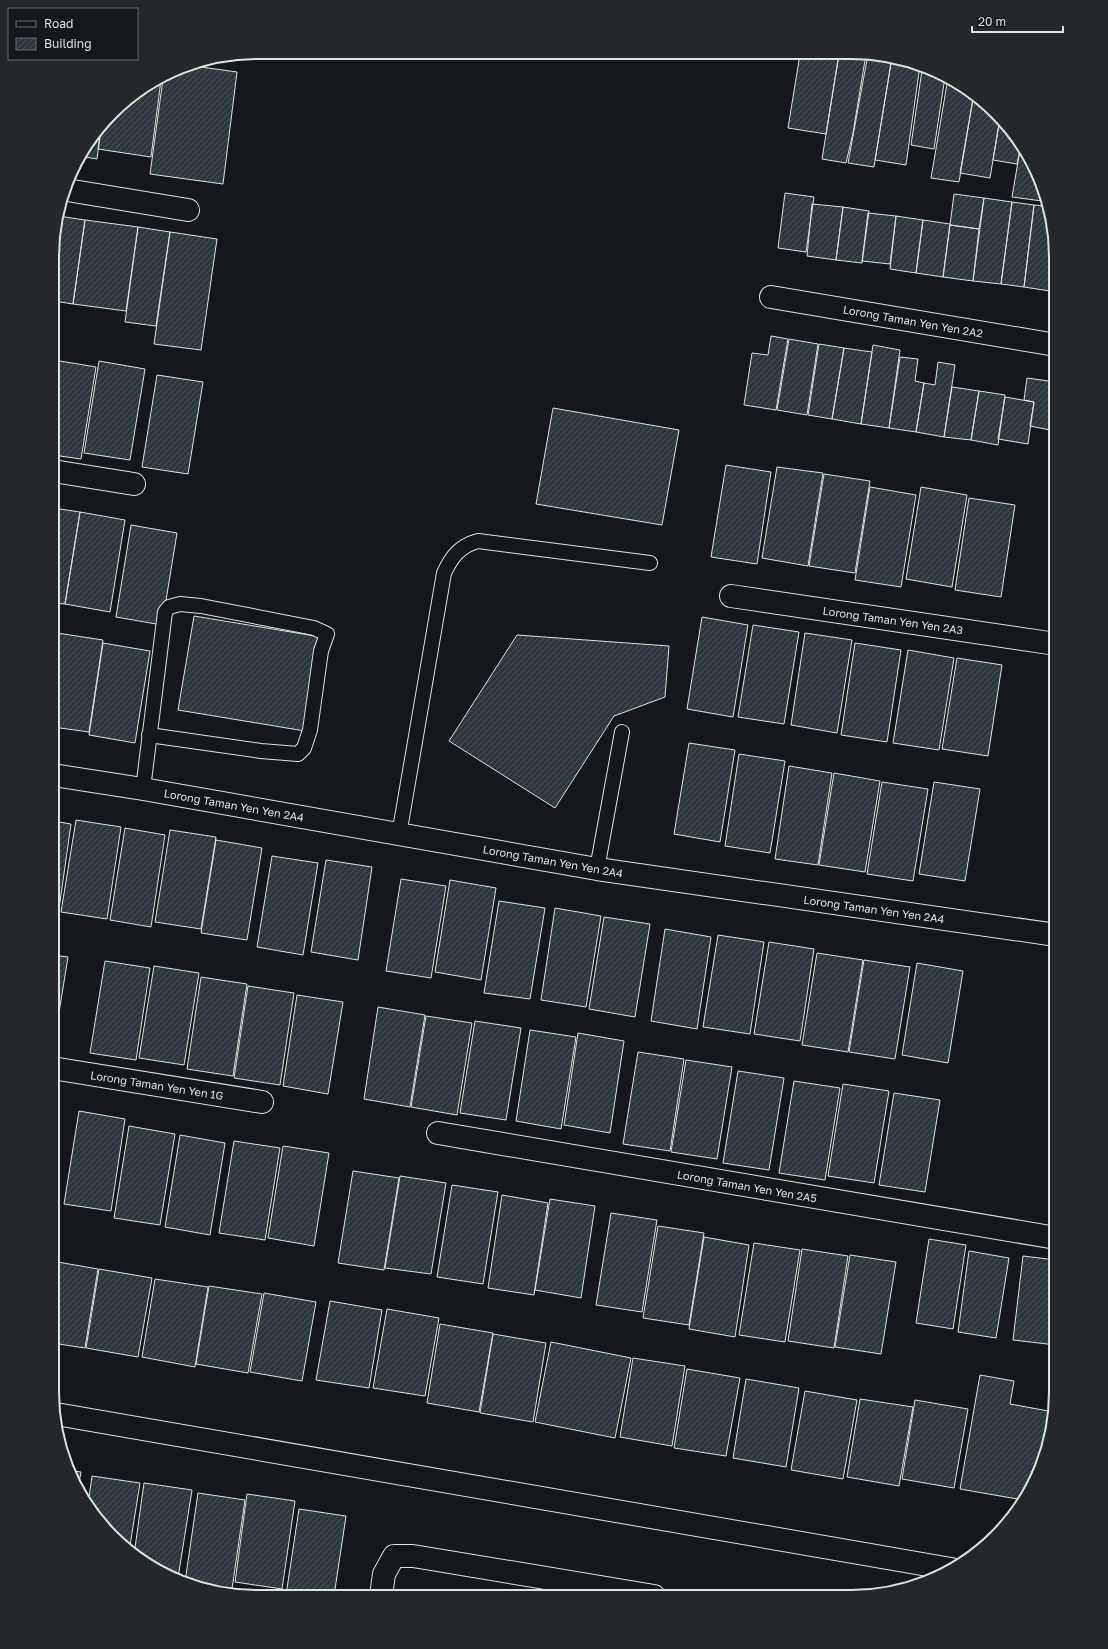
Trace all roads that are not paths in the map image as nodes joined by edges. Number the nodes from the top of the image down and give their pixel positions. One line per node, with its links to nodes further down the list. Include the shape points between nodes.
1 (71, 190): 2 (street)
2 (188, 210)
3 (771, 297): 4 (street, Lorong Taman Yen Yen 2A2)
4 (1049, 344)
5 (59, 473): 6 (street)
6 (134, 484)
7 (650, 563): 14 (lane, via 478,541 467,544 451,559 444,573)
8 (731, 596): 9 (street, Lorong Taman Yen Yen 2A3)
9 (1049, 643)
10 (622, 732): 15 (lane)
11 (149, 735): 11 (lane, via 165,612 170,607 180,604 201,606 314,628 326,634 321,651 310,730 304,748 298,754 261,752); 13 (lane)
12 (59, 776): 13 (street, Lorong Taman Yen Yen 2A4)
13 (143, 789): 14 (street, Lorong Taman Yen Yen 2A4)
14 (399, 835): 15 (street, Lorong Taman Yen Yen 2A4)
15 (597, 869): 16 (street, Lorong Taman Yen Yen 2A4)
16 (1049, 934)
17 (59, 1069): 18 (street, Lorong Taman Yen Yen 1G)
18 (262, 1102)
19 (438, 1133): 20 (street, Lorong Taman Yen Yen 2A5)
20 (1049, 1237)
21 (61, 1415): 22 (street)
22 (943, 1568)
23 (382, 1590): 24 (street, via 384,1574 394,1556 413,1556)
24 (618, 1590)

